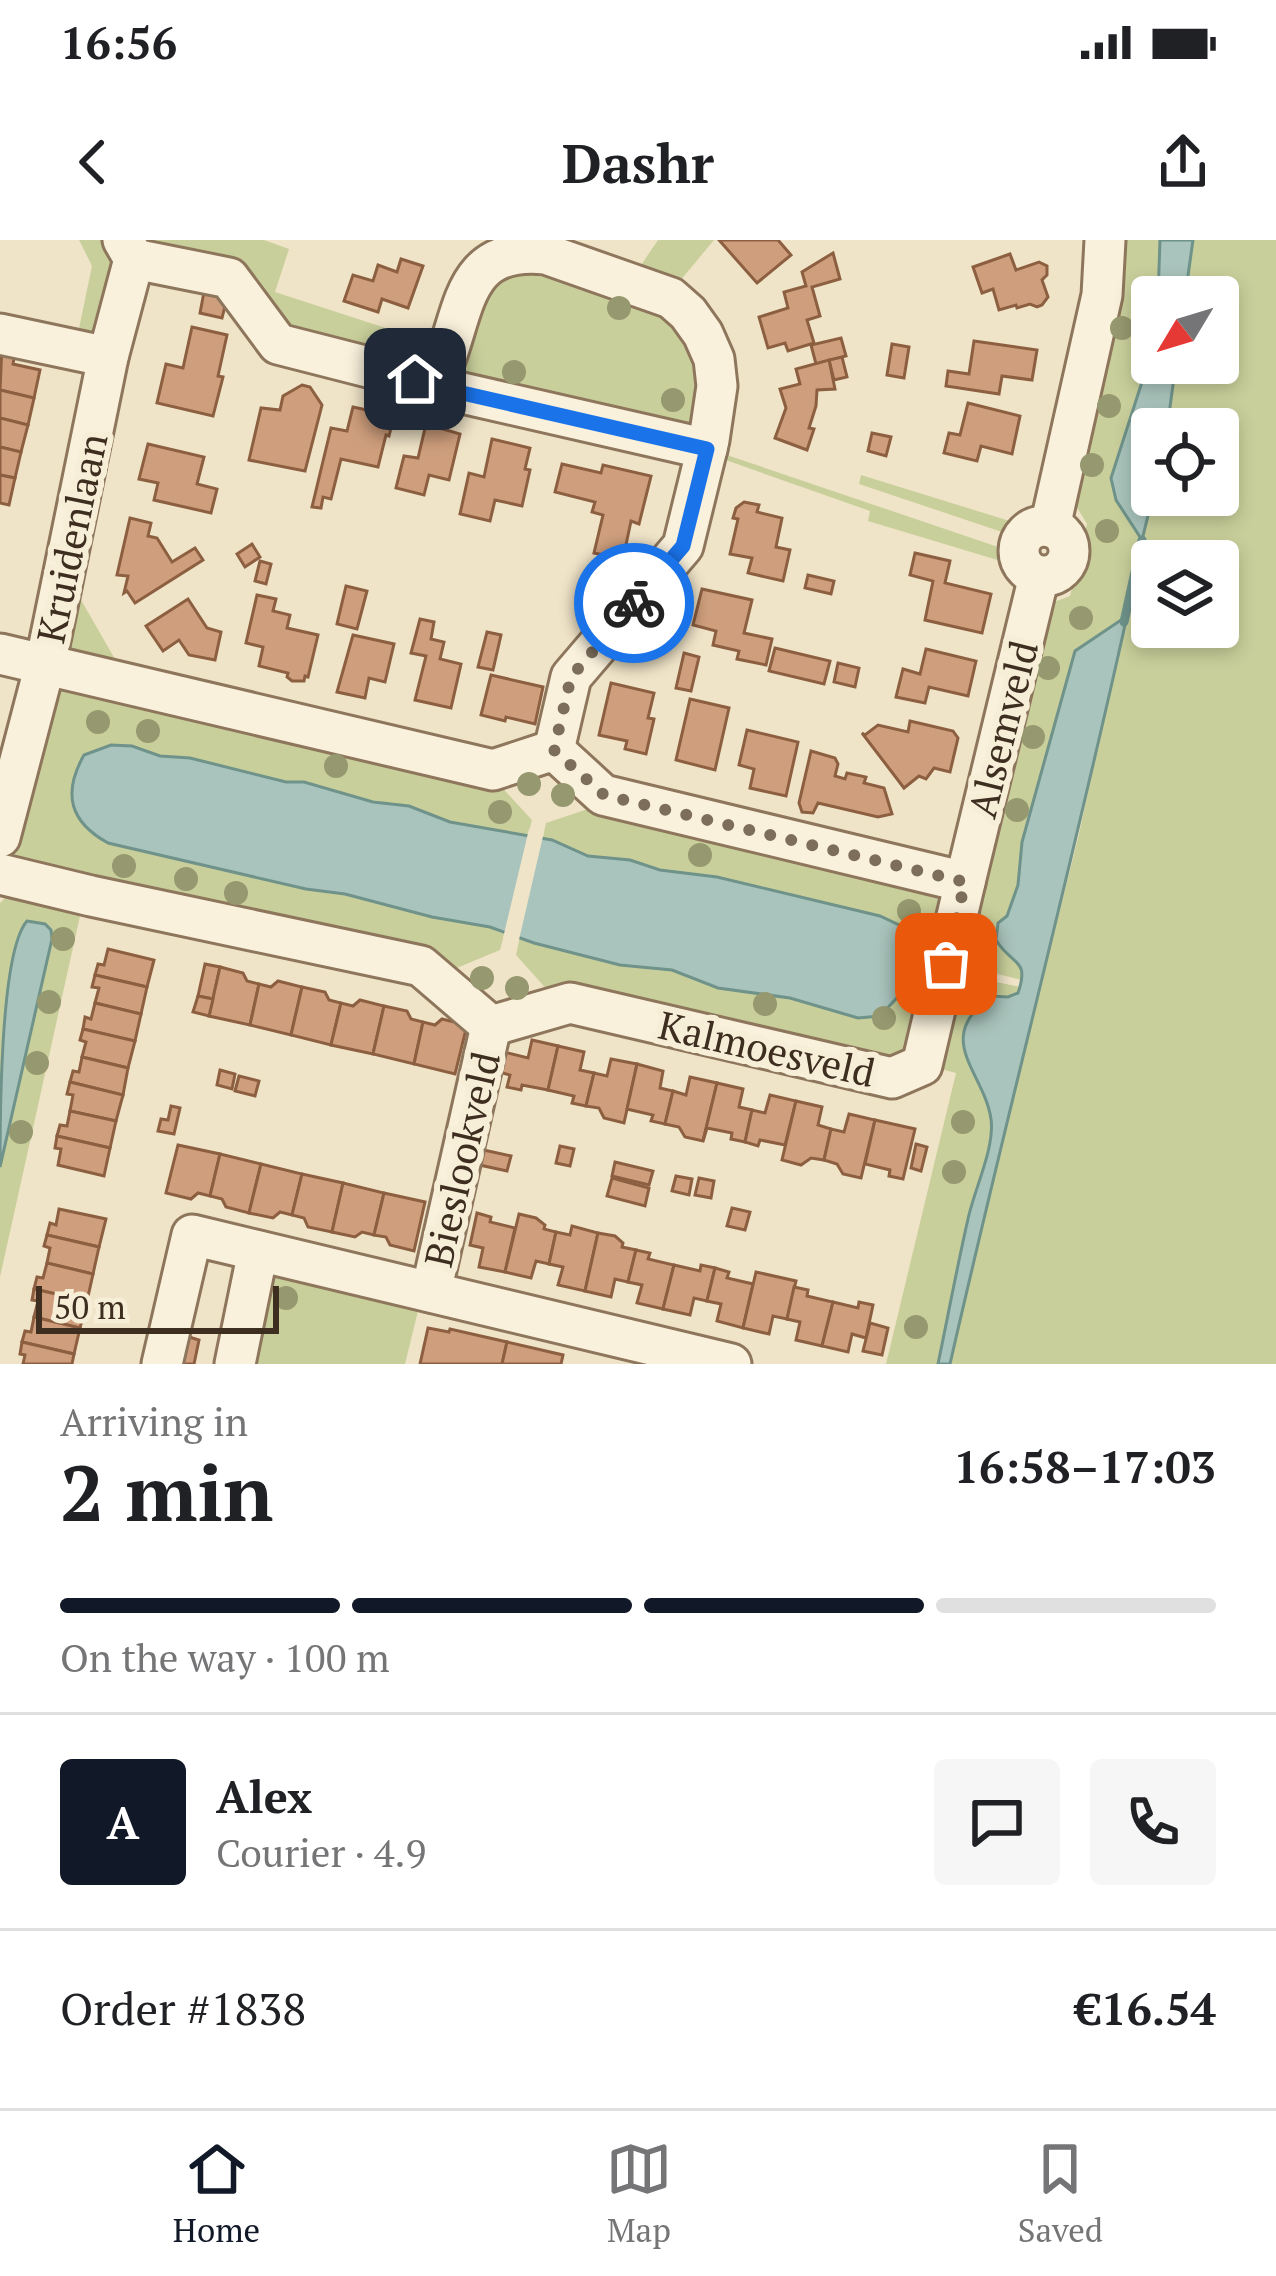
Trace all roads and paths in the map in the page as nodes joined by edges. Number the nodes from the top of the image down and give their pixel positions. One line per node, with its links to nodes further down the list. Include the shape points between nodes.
1 (1105, 240): 12 (street, Alsemveld, via 1102,295 1050,527 1030,530 1019,552 1039,576)
2 (128, 250): 4 (street, Kruidenlaan); 5 (street, via 229,278 278,344 415,379)
3 (0, 334): 4 (street)
4 (108, 357): 8 (street, Kruidenlaan)
5 (430, 376): 6 (street, via 436,387); 6 (street, via 442,368 483,267 503,256 546,254 671,298 688,314 714,359)
6 (707, 449): 9 (street, via 683,546 571,677)
7 (0, 654): 8 (street)
8 (45, 665): 9 (street, via 493,770); 10 (street, Kruidenlaan)
9 (554, 750): 12 (street, via 604,795)
10 (0, 837)
11 (0, 874): 13 (street, via 421,966)
12 (965, 882): 13 (street, Kalmoesveld, via 922,1064 892,1078 570,1004)
13 (491, 1026): 15 (street, Bieslookveld)
14 (258, 1251): 15 (street, Bieslookveld); 17 (street, Bieslookveld, via 192,1235); 18 (street)
15 (430, 1292): 16 (street, Bieslookveld)
16 (723, 1363)
17 (162, 1364)
18 (235, 1364)

